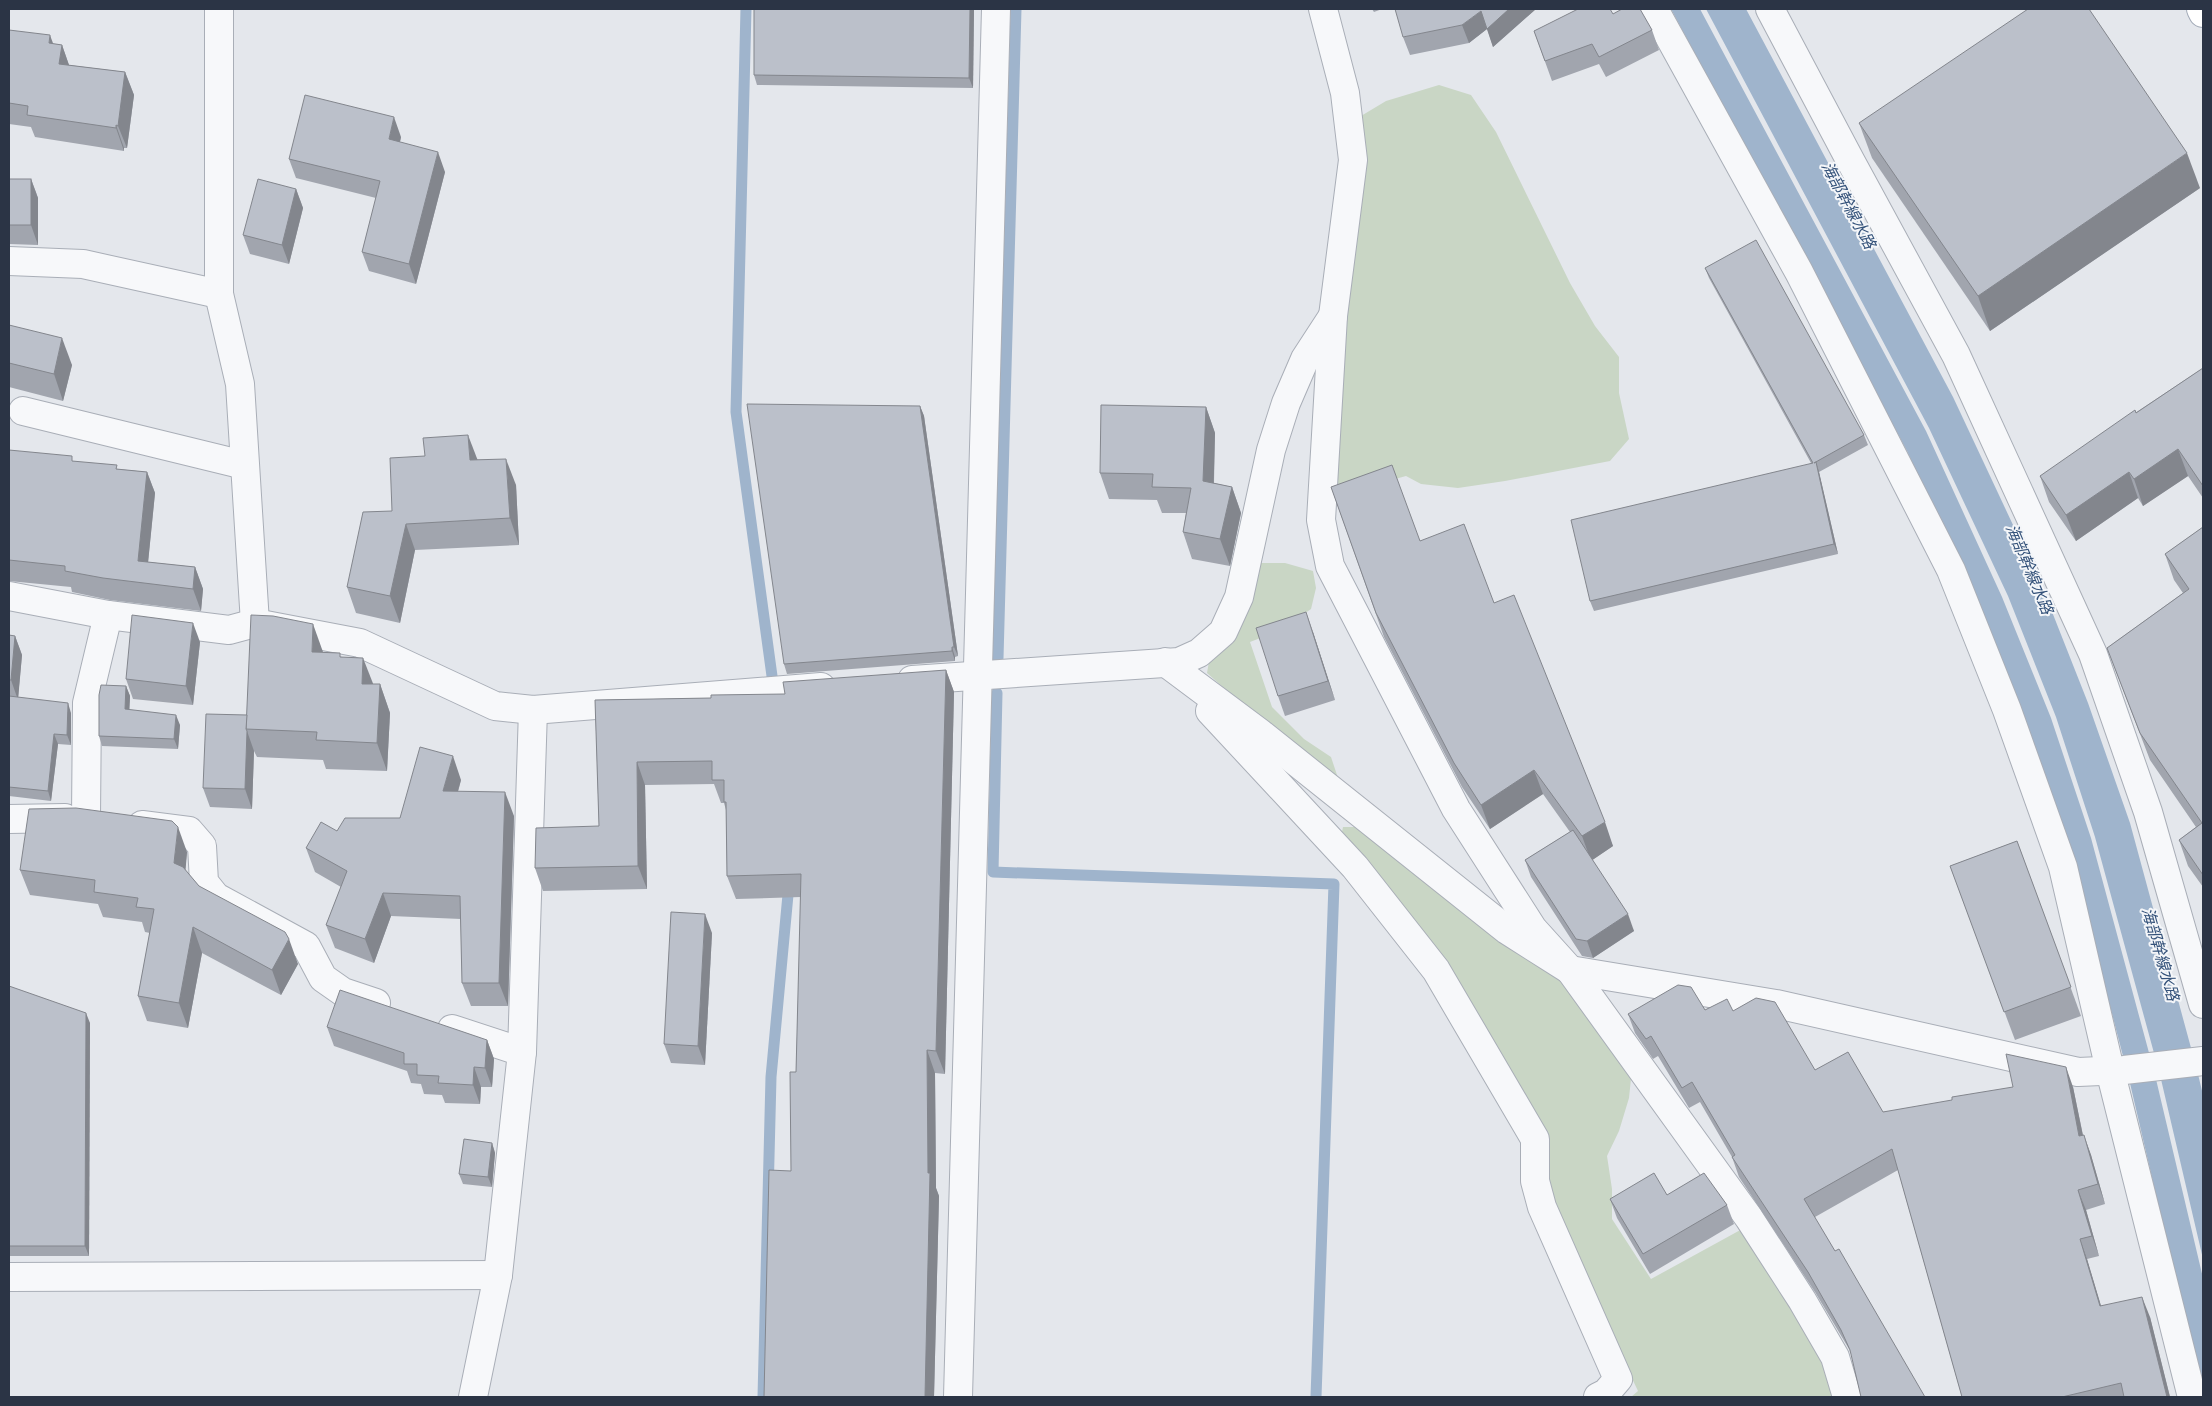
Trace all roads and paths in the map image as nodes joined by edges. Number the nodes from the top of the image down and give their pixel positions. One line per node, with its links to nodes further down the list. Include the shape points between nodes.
1 (219, 9): 9 (street)
2 (996, 9): 17 (street)
3 (1323, 9): 10 (street, via 1345,93 1353,160)
4 (1654, 9): 29 (street, via 1799,272 1951,570 2063,867)
5 (1770, 9): 24 (street, via 1956,355 2093,654 2148,812)
6 (2201, 9): 7 (main road)
7 (2203, 12)
8 (9, 261): 9 (street, via 83,264)
9 (219, 294): 12 (street, via 240,384)
10 (1332, 316): 16 (street, via 1305,359 1286,403 1272,450 1239,597 1223,632 1199,652 1179,662); 23 (street, via 1321,520 1330,566 1456,809 1533,929)
11 (23, 411): 12 (street)
12 (244, 465): 15 (street)
13 (9, 596): 14 (street)
14 (108, 615): 15 (street, via 229,630); 21 (street, via 88,704)
15 (255, 622): 20 (street, via 360,643 495,706)
16 (1165, 662): 17 (street); 23 (street, via 1260,733 1507,930); 34 (street, via 1355,867 1436,970 1497,1072 1534,1139 1534,1180 1542,1207 1618,1379)
17 (977, 675): 18 (street); 33 (street)
18 (888, 682)
19 (849, 685): 20 (street)
20 (533, 710): 27 (street)
21 (86, 817): 22 (street); 25 (street, via 189,831 202,846 204,882 216,897 306,946 323,978 343,992)
22 (9, 819)
23 (1570, 970): 29 (street, via 1776,1004 2078,1072); 35 (street, via 1749,1218 1834,1357)
24 (2203, 1004)
25 (400, 1011)
26 (428, 1020): 27 (street)
27 (522, 1052): 30 (street)
28 (2203, 1061): 29 (street)
29 (2117, 1070): 36 (street)
30 (498, 1274): 31 (street); 32 (street)
31 (9, 1277)
32 (473, 1397)
33 (958, 1397)
34 (1598, 1397)
35 (1847, 1397)
36 (2192, 1397)

